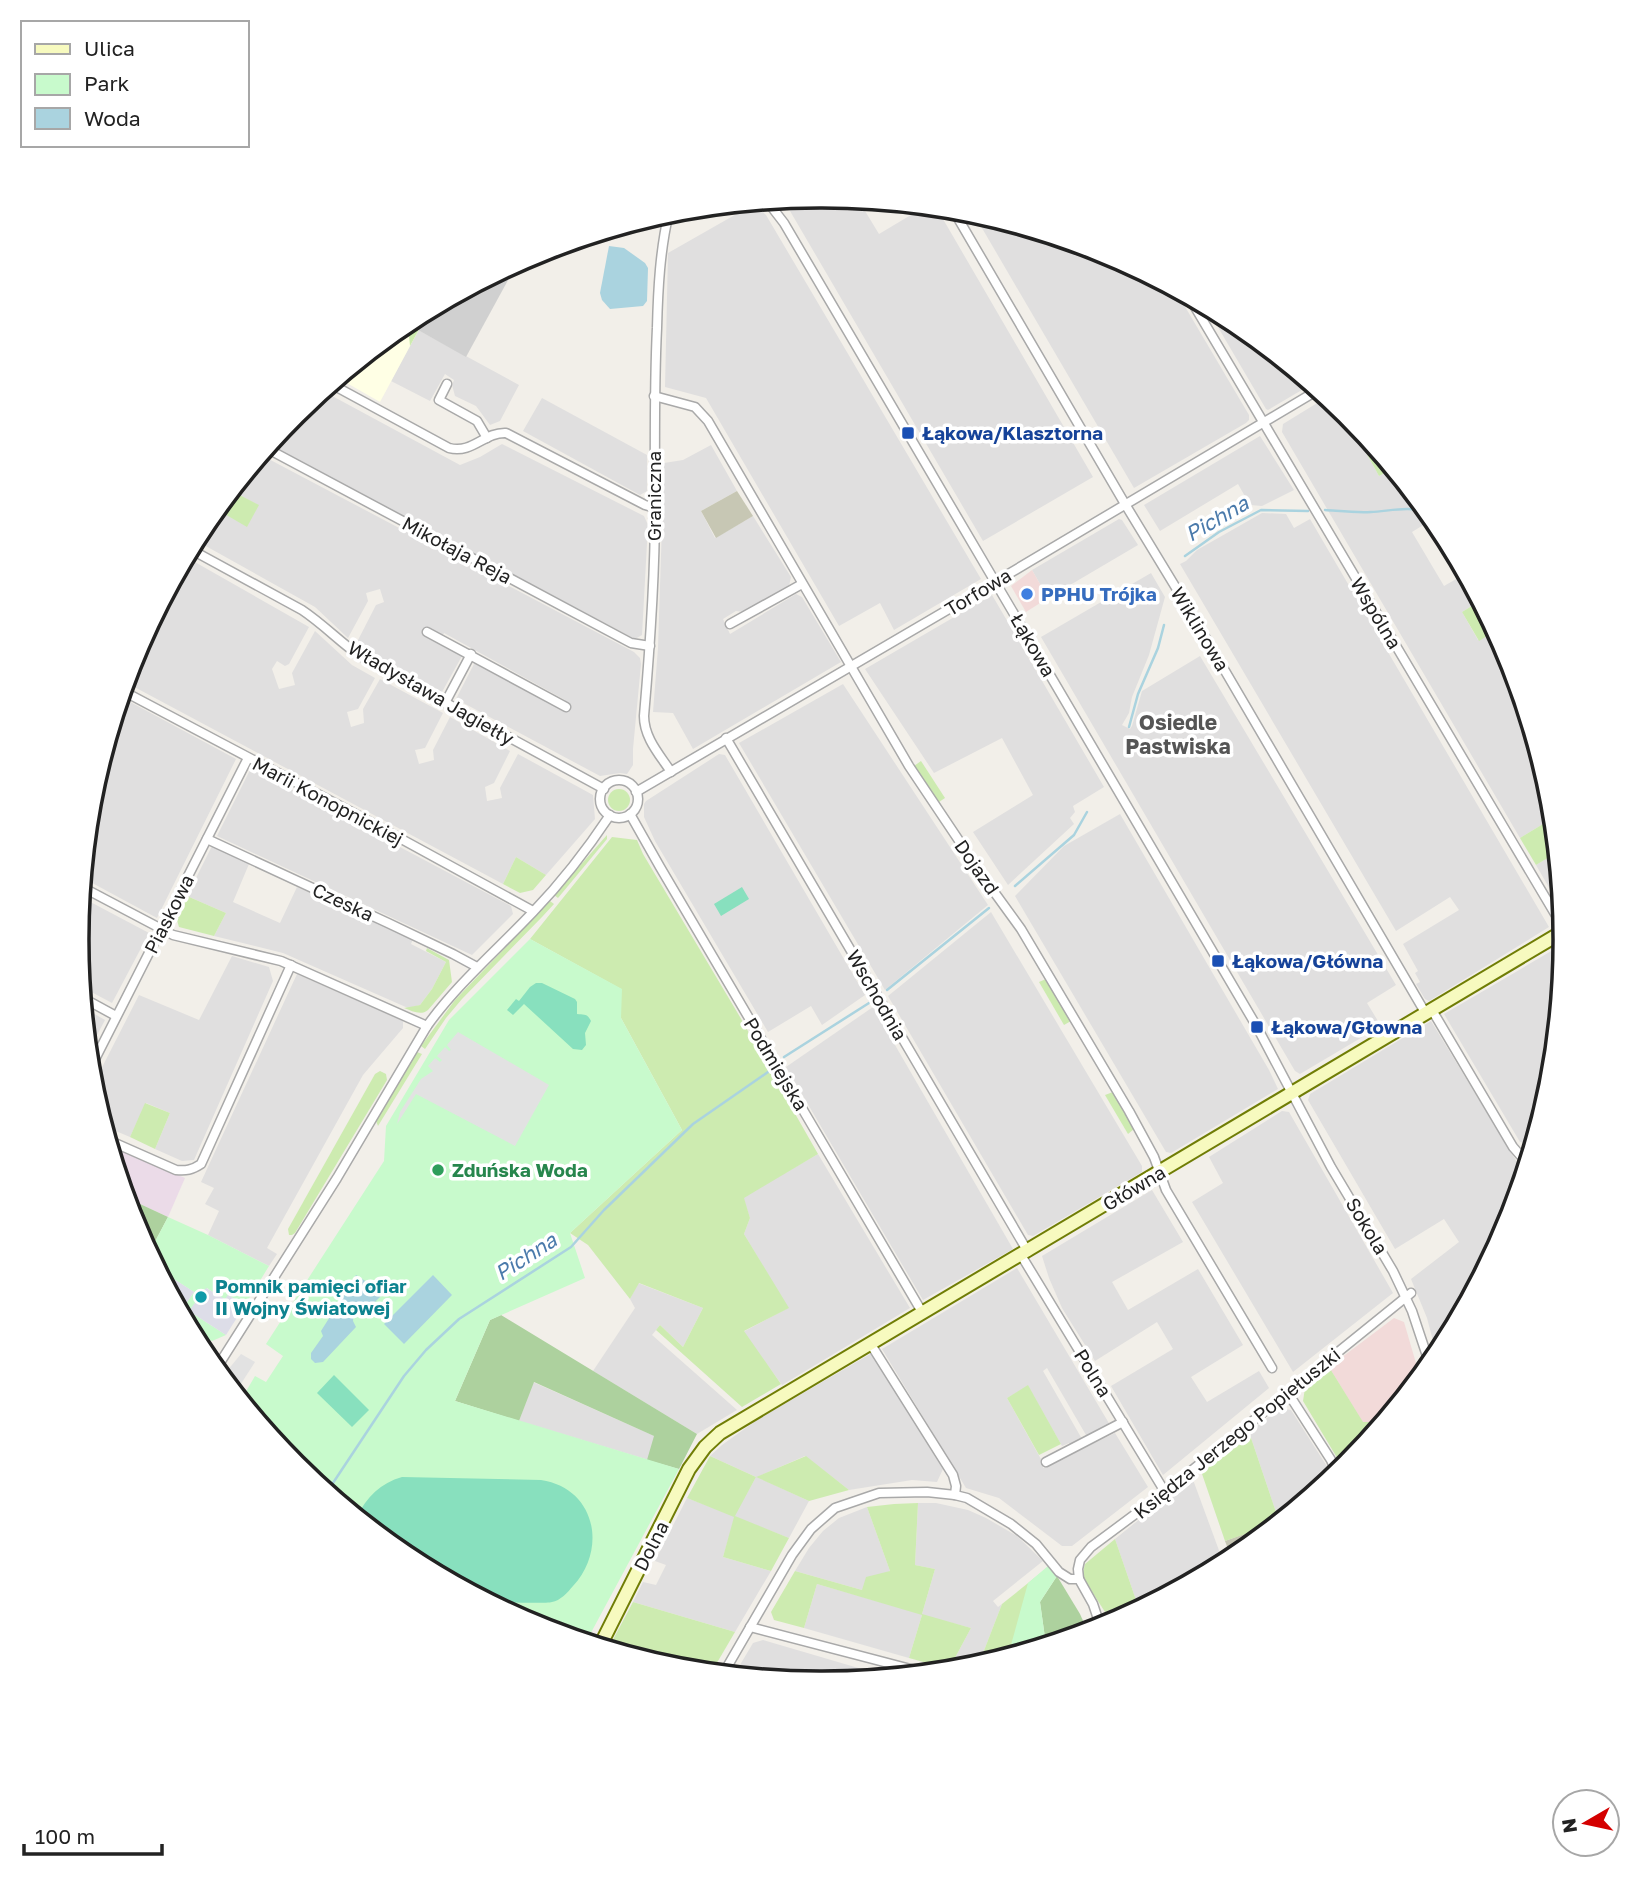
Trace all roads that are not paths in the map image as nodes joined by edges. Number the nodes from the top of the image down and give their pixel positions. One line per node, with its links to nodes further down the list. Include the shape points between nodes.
1 (773, 209): 15 (street, Łąkowa)
2 (960, 221): 12 (street, Wiklinowa)
3 (667, 225): 8 (street, Graniczna, via 658,286)
4 (1198, 313): 9 (street, Wspólna)
5 (447, 384): 10 (street, via 439,400 477,422)
6 (339, 389): 10 (street, via 449,448 467,449)
7 (1309, 395): 9 (street, Torfowa)
8 (654, 396): 13 (street, Graniczna); 16 (street, Dojazd, via 702,412)
9 (1263, 423): 12 (street, Torfowa); 34 (street, Wspólna)
10 (487, 438): 13 (street, via 506,433)
11 (275, 453): 19 (street, Mikołaja Reja, via 631,643)
12 (1125, 504): 15 (street, Torfowa); 41 (street, Wiklinowa)
13 (655, 508): 19 (street, Graniczna)
14 (200, 554): 23 (street, Władysława Jagiełły, via 302,610 360,656)
15 (996, 582): 21 (street, Torfowa); 45 (street, Łąkowa)
16 (802, 584): 17 (street); 21 (street, Dojazd)
17 (730, 624)
18 (427, 632): 20 (street)
19 (650, 646): 27 (street, Graniczna, via 644,727)
20 (471, 654): 23 (street); 24 (street)
21 (851, 666): 25 (street, Torfowa); 48 (street, Dojazd, via 909,766 1021,929)
22 (131, 695): 26 (street, Marii Konopnickiej)
23 (445, 703): 28 (street, Władysława Jagiełły)
24 (566, 707)
25 (726, 738): 27 (street, Torfowa); 49 (street, Wschodnia)
26 (248, 758): 32 (street, Piaskowa); 35 (street, Marii Konopnickiej)
27 (671, 772): 29 (street, Torfowa)
28 (604, 789): 29 (street, via 623,781); 31 (street, via 600,800)
29 (636, 792): 30 (street, via 637,804)
30 (630, 814): 31 (street); 51 (street, Podmiejska)
31 (610, 816): 35 (street)
32 (207, 839): 36 (street, Piaskowa); 39 (street, Czeska)
33 (91, 892): 36 (street)
34 (1552, 909)
35 (534, 911): 39 (street)
36 (161, 929): 38 (street); 42 (street, Piaskowa)
37 (1553, 937): 41 (street, Główna)
38 (291, 965): 43 (street); 46 (street, via 201,1164 176,1170)
39 (477, 967): 43 (street)
40 (93, 1003): 42 (street)
41 (1429, 1012): 45 (street, Główna); 47 (street, Wiklinowa)
42 (116, 1016): 44 (street, Piaskowa)
43 (427, 1026): 54 (street)
44 (98, 1052)
45 (1293, 1093): 48 (street, Główna); 50 (street, Sokola, via 1331,1167)
46 (119, 1145)
47 (1520, 1155)
48 (1160, 1172): 49 (street, Główna); 55 (street, Dojazd, via 1166,1190)
49 (1024, 1253): 51 (street, Główna); 57 (street, Polna)
50 (1408, 1295): 53 (street, Sokola); 56 (street, Księdza Jerzego Popiełuszki)
51 (922, 1312): 52 (street, Główna)
52 (870, 1343): 58 (street, Główna, via 734,1423); 62 (street, via 953,1475)
53 (1426, 1351)
54 (222, 1359)
55 (1272, 1368)
56 (1288, 1393): 60 (street); 61 (street, Księdza Jerzego Popiełuszki)
57 (1123, 1422): 59 (street); 61 (street, Polna)
58 (705, 1447): 66 (street, Dolna, via 689,1469)
59 (1046, 1462)
60 (1332, 1463)
61 (1165, 1492): 63 (street, Księdza Jerzego Popiełuszki, via 1091,1547 1080,1560)
62 (955, 1495): 63 (street, via 1012,1524 1059,1572); 65 (street, via 879,1493 835,1508 811,1529 792,1555)
63 (1079, 1579): 64 (street)
64 (1097, 1617)
65 (750, 1627): 67 (street); 68 (street)
66 (604, 1638)
67 (728, 1665)
68 (902, 1667)

